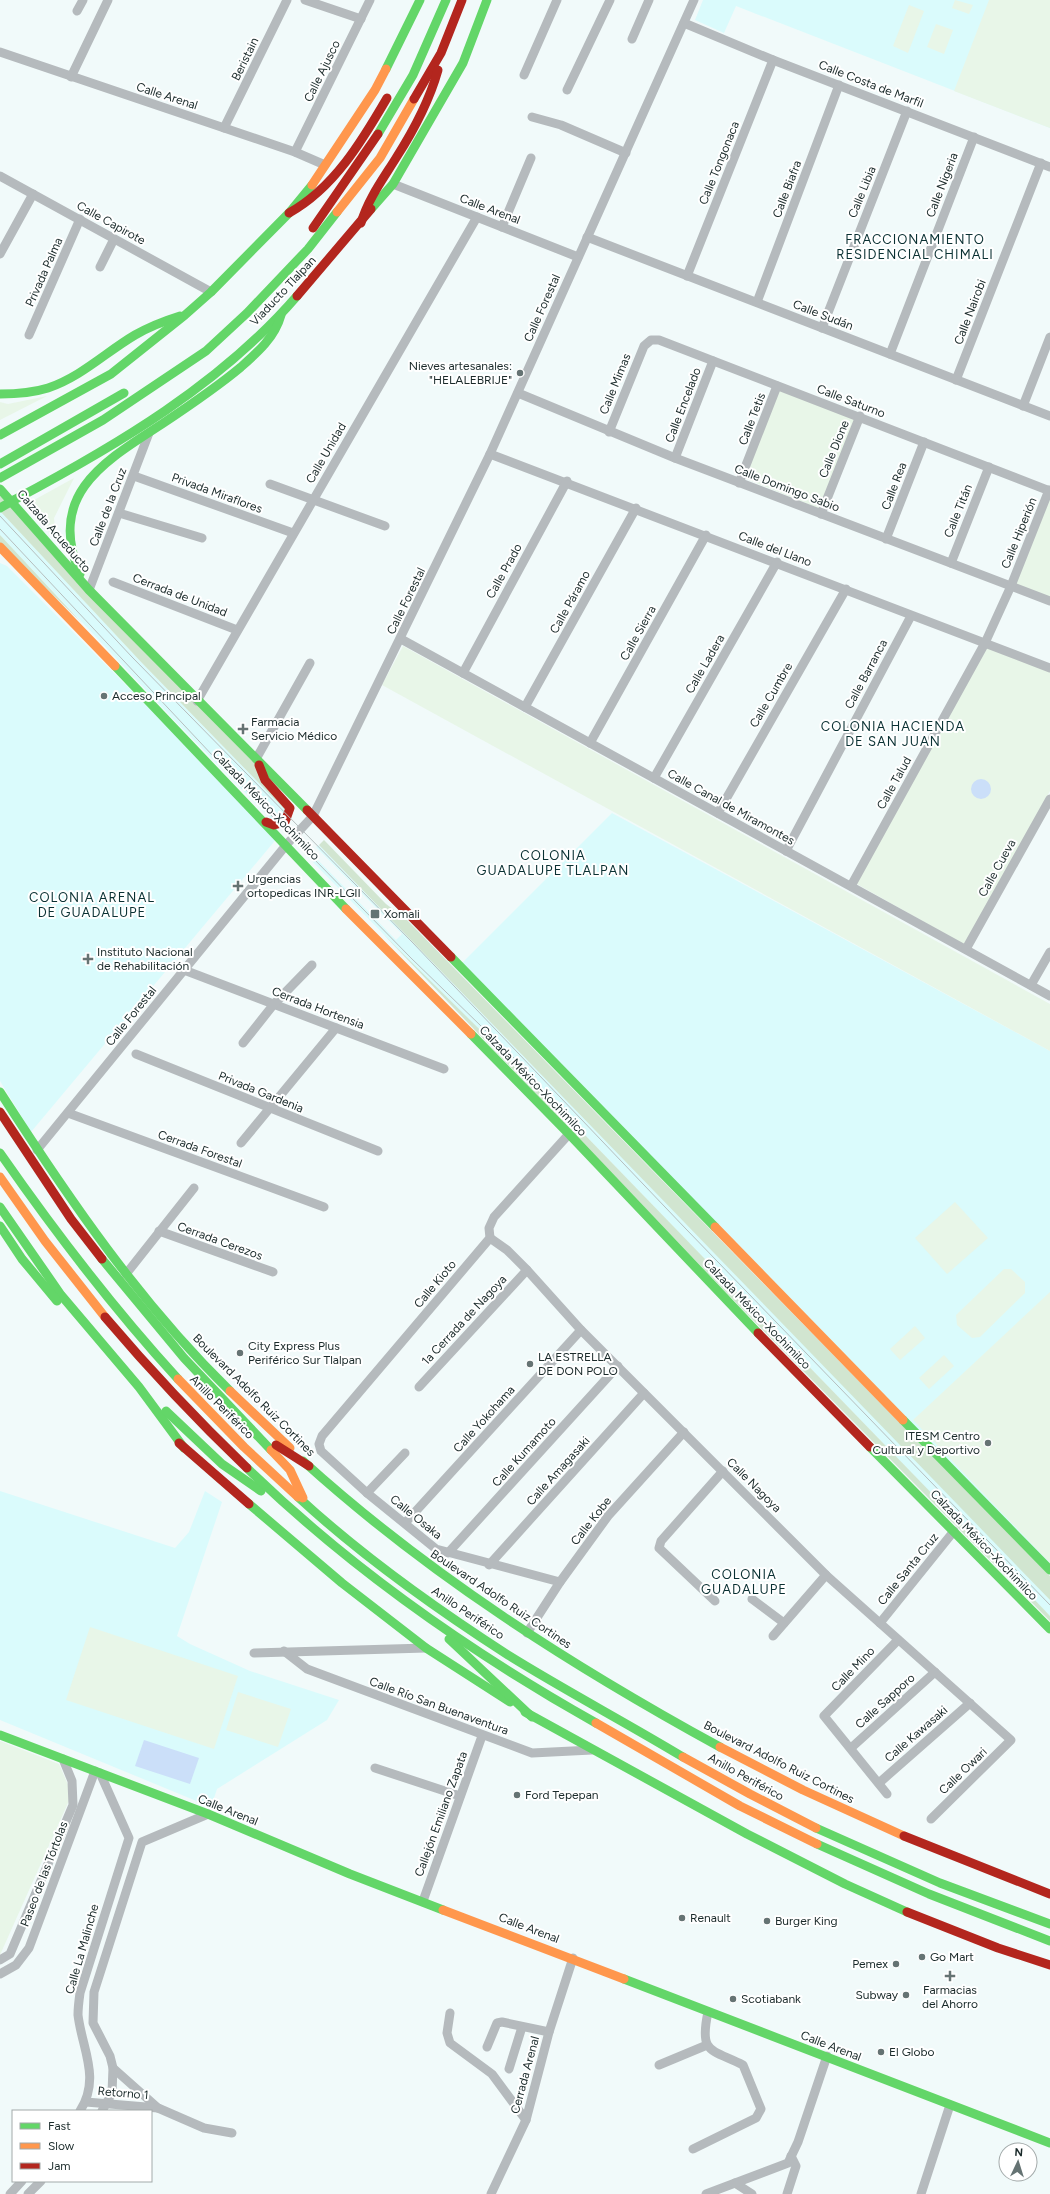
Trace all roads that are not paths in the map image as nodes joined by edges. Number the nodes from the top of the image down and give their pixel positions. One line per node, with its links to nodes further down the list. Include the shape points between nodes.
1 (83, 0): 14 (street)
2 (108, 0): 24 (street)
3 (287, 0): 30 (street, Beristain)
4 (305, 0): 15 (street)
5 (370, 0): 15 (street, Calle Ajusco)
6 (420, 0): 36 (main road, via 375,90)
7 (446, 0): 16 (main road, Viaducto Tlalpan)
8 (462, 0): 20 (main road, Viaducto Tlalpan)
9 (487, 0): 39 (main road, Viaducto Tlalpan, via 463,63)
10 (558, 0): 23 (street)
11 (610, 0): 26 (street)
12 (649, 0): 18 (street)
13 (694, 0): 17 (street, Calle Forestal)
14 (77, 11)
15 (361, 19): 32 (street, Calle Ajusco)
16 (436, 23): 21 (main road); 51 (main road, Viaducto Tlalpan, via 414,75 370,149 302,244)
17 (684, 24): 22 (street, Calle Costa de Marfil); 33 (street, Calle Forestal)
18 (632, 39)
19 (0, 52): 24 (street, Calle Arenal)
20 (441, 53): 44 (main road, via 429,99 405,143 371,195); 82 (main road, Viaducto Tlalpan, via 380,158 308,249 247,313 206,351 103,420)
21 (410, 59)
22 (773, 60): 25 (street, Calle Costa de Marfil); 52 (street, Calle Tongonaca)
23 (524, 75)
24 (71, 77): 30 (street, Calle Arenal)
25 (840, 85): 28 (street, Calle Costa de Marfil); 54 (street, Calle Biafra)
26 (567, 90)
27 (391, 92): 41 (main road, via 365,134 336,171 309,201)
28 (907, 111): 31 (street, Calle Costa de Marfil); 57 (street, Calle Libia)
29 (532, 117): 33 (street, via 560,125)
30 (224, 128): 32 (street, Calle Arenal)
31 (974, 137): 35 (street, Calle Costa de Marfil); 61 (street, Calle Nigeria)
32 (295, 152): 36 (street, Calle Arenal)
33 (626, 153): 46 (street, Calle Forestal)
34 (532, 158): 45 (street)
35 (1041, 163): 37 (street, Calle Costa de Marfil); 64 (street, Calle Nairobi)
36 (326, 165): 41 (main road)
37 (1050, 167)
38 (0, 176): 40 (street, Calle Capirote)
39 (393, 184): 42 (street, Calle Arenal); 44 (main road, Viaducto Tlalpan)
40 (33, 194): 43 (street, Calle Capirote); 48 (street)
41 (289, 213): 53 (main road)
42 (477, 217): 45 (street, Calle Arenal); 88 (street, Calle Unidad)
43 (80, 219): 47 (street, Calle Capirote); 58 (street, Privada Palma)
44 (361, 223): 55 (main road, Viaducto Tlalpan)
45 (502, 227): 49 (street, Calle Arenal)
46 (587, 237): 49 (street, Calle Forestal); 52 (street, Calle Sudán)
47 (114, 239): 50 (street); 53 (street, Calle Capirote)
48 (0, 254)
49 (578, 257): 68 (street, Calle Forestal)
50 (100, 267)
51 (269, 276)
52 (688, 276): 54 (street, Calle Sudán)
53 (211, 292): 56 (main road)
54 (756, 302): 57 (street, Calle Sudán)
55 (281, 314): 74 (main road, via 273,335 239,369); 89 (main road, Viaducto Tlalpan, bridge, via 228,364 179,401 77,467)
56 (185, 315): 69 (main road, via 145,329 61,384 26,394); 75 (main road, via 111,374)
57 (822, 328): 61 (street, Calle Sudán)
58 (29, 335)
59 (1050, 338): 70 (street)
60 (644, 346): 62 (street, Calle Saturno, via 651,340 660,340); 73 (street, Calle Mimas)
61 (890, 354): 64 (street, Calle Sudán)
62 (713, 360): 66 (street, Calle Saturno); 78 (street, Calle Encelado)
63 (155, 374): 65 (main road)
64 (956, 380): 70 (street, Calle Sudán)
65 (142, 382)
66 (777, 386): 71 (street, Calle Saturno); 84 (street, Calle Tetis)
67 (130, 390): 79 (main road)
68 (518, 393): 73 (street, Calle Domingo Sabio); 77 (street, Calle Forestal)
69 (0, 394)
70 (1023, 406): 72 (street, Calle Sudán)
71 (860, 416): 76 (street, Calle Saturno); 92 (street, Calle Dione)
72 (1050, 416)
73 (609, 432): 78 (street, Calle Domingo Sabio)
74 (149, 433): 81 (street, Calle de la Cruz); 105 (main road, via 105,462 91,475 80,491 72,520 72,548 75,565)
75 (0, 434)
76 (924, 442): 80 (street, Calle Saturno); 97 (street, Calle Rea)
77 (490, 454): 83 (street, Calle del Llano); 110 (street, Calle Forestal)
78 (675, 458): 84 (street, Calle Domingo Sabio)
79 (0, 464)
80 (988, 467): 87 (street, Calle Saturno); 101 (street, Calle Titán)
81 (134, 476): 91 (street, Calle de la Cruz); 94 (street, Privada Miraflores)
82 (0, 478)
83 (567, 481): 90 (street, Calle del Llano); 114 (street, Calle Prado)
84 (740, 483): 92 (street, Calle Domingo Sabio)
85 (270, 484): 88 (street)
86 (0, 489): 105 (main road, Calzada Acueducto)
87 (1049, 490): 104 (street, Calle Hiperión)
88 (312, 500): 93 (street); 94 (street, Calle Unidad)
89 (0, 508)
90 (636, 508): 95 (street, Calle del Llano); 116 (street, Calle Páramo)
91 (119, 512): 96 (street); 105 (street, Calle de la Cruz)
92 (821, 514): 97 (street, Calle Domingo Sabio)
93 (385, 526)
94 (293, 533): 109 (street, Calle Unidad)
95 (706, 535): 100 (street, Calle del Llano); 117 (street, Calle Sierra)
96 (202, 538)
97 (886, 539): 101 (street, Calle Domingo Sabio)
98 (0, 547): 102 (main road, Calzada México-Xochimilco)
99 (0, 558): 102 (main road)
100 (777, 562): 106 (street, Calle del Llano); 119 (street, Calle Ladera)
101 (950, 563): 104 (street, Calle Domingo Sabio)
102 (17, 565): 123 (main road, Calzada México-Xochimilco)
103 (113, 582): 109 (street, Cerrada de Unidad)
104 (1011, 586): 107 (street, Calle Domingo Sabio); 111 (street, Calle Talud)
105 (89, 590): 115 (main road, Calzada México-Xochimilco)
106 (846, 590): 108 (street, Calle del Llano); 121 (street, Calle Cumbre)
107 (1050, 601)
108 (912, 616): 111 (street, Calle del Llano); 125 (street, Calle Barranca)
109 (237, 630): 115 (street, Calle Unidad)
110 (401, 639): 114 (street, Calle Canal de Miramontes); 122 (street, Calle Forestal)
111 (985, 643): 113 (street, Calle del Llano); 126 (street, Calle Talud)
112 (310, 663): 118 (street)
113 (1050, 668)
114 (463, 673): 116 (street, Calle Canal de Miramontes)
115 (197, 701): 118 (main road, Calzada México-Xochimilco)
116 (525, 707): 117 (street, Calle Canal de Miramontes)
117 (590, 743): 119 (street, Calle Canal de Miramontes)
118 (258, 760): 122 (main road, Calzada México-Xochimilco); 123 (main road, via 265,780 290,808 285,822 274,825)
119 (654, 778): 121 (street, Calle Canal de Miramontes)
120 (1050, 799): 127 (street, Calle Cueva)
121 (718, 813): 125 (street, Calle Canal de Miramontes)
122 (313, 816): 124 (street, Calle Forestal); 176 (main road, Calzada México-Xochimilco)
123 (266, 822): 124 (main road, Calzada México-Xochimilco)
124 (287, 844): 130 (street, Calle Forestal); 142 (main road, Calzada México-Xochimilco, via 341,903)
125 (786, 851): 126 (street, Calle Canal de Miramontes)
126 (851, 886): 127 (street, Calle Canal de Miramontes)
127 (966, 949): 131 (street, Calle Canal de Miramontes)
128 (1050, 952): 131 (street)
129 (312, 965): 133 (street)
130 (184, 970): 133 (street, Cerrada Hortensia); 141 (street, Calle Forestal)
131 (1031, 985): 132 (street, Calle Canal de Miramontes)
132 (1050, 996)
133 (274, 1004): 134 (street, Cerrada Hortensia); 135 (street)
134 (336, 1028): 137 (street, Cerrada Hortensia); 139 (street)
135 (243, 1043)
136 (136, 1054): 139 (street, Privada Gardenia)
137 (444, 1069)
138 (0, 1092): 144 (main road, Boulevard Adolfo Ruiz Cortines)
139 (268, 1108): 143 (street); 145 (street, Privada Gardenia)
140 (0, 1112): 162 (main road, via 71,1219 115,1277)
141 (68, 1113): 144 (street, Calle Forestal); 150 (street, Cerrada Forestal)
142 (569, 1134): 153 (street, via 494,1217 489,1228); 173 (main road, Calzada México-Xochimilco, via 802,1379)
143 (241, 1143)
144 (38, 1150): 156 (main road, Boulevard Adolfo Ruiz Cortines, via 78,1213)
145 (378, 1151)
146 (0, 1153): 170 (main road, Anillo Periférico, via 83,1269 170,1373)
147 (0, 1177): 171 (main road, via 91,1302 135,1354 219,1441)
148 (194, 1188): 152 (street)
149 (0, 1207): 160 (main road, via 60,1295)
150 (324, 1207)
151 (0, 1226): 164 (main road, via 22,1259 155,1418)
152 (159, 1232): 155 (street, Cerrada Cerezos); 156 (street)
153 (490, 1238): 154 (street, Calle Nagoya, via 507,1250); 165 (street, Calle Kioto, via 322,1436 319,1444)
154 (527, 1270): 157 (street, Calle Nagoya); 159 (street, 1a Cerrada de Nagoya)
155 (273, 1272)
156 (126, 1274): 167 (main road, Boulevard Adolfo Ruiz Cortines, via 154,1310 238,1399)
157 (581, 1330): 158 (street, Calle Nagoya); 172 (street, Calle Yokohama)
158 (618, 1366): 161 (street, Calle Nagoya); 174 (street, Calle Kumamoto)
159 (419, 1387)
160 (139, 1388): 164 (main road); 171 (main road, via 222,1464 247,1482)
161 (644, 1393): 163 (street, Calle Nagoya); 175 (street, Calle Amagasaki)
162 (240, 1417): 167 (main road, via 282,1450); 170 (main road, via 290,1470)
163 (684, 1432): 168 (street, Calle Nagoya); 178 (street, Calle Kobe, via 608,1516)
164 (184, 1448): 188 (main road, via 342,1583)
165 (321, 1451): 169 (street, Calle Osaka)
166 (405, 1453): 169 (street)
167 (310, 1466): 185 (main road, Boulevard Adolfo Ruiz Cortines, via 338,1493 433,1570)
168 (723, 1471): 177 (street, Calle Nagoya); 180 (street, via 661,1541 659,1548)
169 (368, 1493): 172 (street, Calle Osaka)
170 (304, 1502): 213 (main road, Anillo Periférico, via 423,1598 514,1658 581,1698 761,1800 811,1825 906,1868)
171 (287, 1504): 183 (main road, via 371,1576)
172 (405, 1523): 174 (street, Calle Osaka, via 436,1549)
173 (954, 1531): 182 (street, Calle Santa Cruz); 184 (main road, Calzada México-Xochimilco)
174 (448, 1553): 175 (street, Calle Osaka)
175 (490, 1565): 178 (street, Calle Osaka)
176 (1050, 1570)
177 (826, 1575): 181 (street); 182 (street, Calle Nagoya)
178 (560, 1582): 185 (street, Calle Kobe)
179 (752, 1599): 181 (street)
180 (715, 1601)
181 (784, 1623): 186 (street)
182 (880, 1623): 187 (street, Calle Nagoya)
183 (441, 1628): 193 (main road, via 463,1654 507,1691); 216 (main road, via 551,1697 738,1805 918,1889)
184 (1050, 1629)
185 (527, 1634): 211 (main road, Boulevard Adolfo Ruiz Cortines, via 646,1707 751,1763 878,1825)
186 (773, 1636)
187 (898, 1640): 191 (street, Calle Nagoya); 197 (street, Calle Mino, via 824,1716)
188 (426, 1648): 189 (street); 193 (main road)
189 (284, 1651): 190 (street); 195 (street, Calle Río San Buenaventura, via 307,1669)
190 (254, 1653)
191 (935, 1672): 192 (street, Calle Nagoya); 197 (street, Calle Sapporo)
192 (970, 1703): 196 (street, Calle Nagoya); 202 (street, Calle Kawasaki)
193 (532, 1717): 198 (main road)
194 (0, 1735): 199 (main road, Calle Arenal)
195 (482, 1736): 198 (street, Calle Río San Buenaventura, via 532,1753); 204 (street, Callejón Emiliano Zapata)
196 (1011, 1740): 206 (street, Calle Owari)
197 (851, 1748): 202 (street)
198 (594, 1750): 219 (main road, via 769,1847 906,1912)
199 (63, 1759): 201 (main road, Calle Arenal); 218 (street, Paseo de las Tórtolas, via 72,1781 73,1805 10,1954)
200 (376, 1768): 204 (street)
201 (98, 1772): 205 (main road, Calle Arenal); 207 (street); 220 (street, Paseo de las Tórtolas, via 28,1948 16,1965)
202 (879, 1783): 203 (street)
203 (887, 1794)
204 (460, 1796): 212 (street, Callejón Emiliano Zapata)
205 (208, 1814): 208 (street); 212 (main road, Calle Arenal, via 350,1874)
206 (931, 1819)
207 (129, 1838): 208 (street, via 135,1844); 209 (street, Calle La Malinche)
208 (142, 1842): 210 (street, Calle La Malinche)
209 (120, 1865): 210 (street, via 129,1864); 231 (street, Calle La Malinche, via 80,1993 78,2014 90,2077)
210 (134, 1870): 229 (street, Calle La Malinche, via 93,1998 92,2023 110,2056)
211 (1050, 1894)
212 (422, 1901): 217 (main road, Calle Arenal)
213 (1015, 1911): 214 (main road); 215 (main road, Anillo Periférico)
214 (1050, 1915)
215 (1050, 1924)
216 (1050, 1941)
217 (574, 1958): 221 (main road, Calle Arenal); 224 (street, Cerrada Arenal)
218 (0, 1960)
219 (1050, 1965)
220 (0, 1974)
221 (708, 2012): 225 (street, via 704,2028); 227 (main road, Calle Arenal)
222 (450, 2013): 236 (street, via 447,2033 450,2043 492,2074)
223 (522, 2027): 224 (street); 226 (street, via 497,2023); 230 (street)
224 (549, 2032): 236 (street, Cerrada Arenal)
225 (707, 2045): 228 (street); 239 (street, via 714,2053 743,2064 762,2108 756,2118)
226 (487, 2047)
227 (826, 2056): 232 (main road, Calle Arenal); 240 (street)
228 (659, 2065)
229 (113, 2068): 233 (street, Calle La Malinche, via 112,2093); 234 (street, Retorno 1)
230 (510, 2070)
231 (86, 2102): 233 (street, Retorno 1); 235 (street, Calle La Malinche)
232 (950, 2105): 238 (main road, Calle Arenal); 250 (street)
233 (105, 2107): 234 (street, Retorno 1)
234 (158, 2108): 237 (street, Retorno 1, via 204,2128)
235 (81, 2110)
236 (526, 2120): 246 (street, Cerrada Arenal)
237 (232, 2133)
238 (1050, 2143)
239 (693, 2149)
240 (791, 2156): 243 (street, via 788,2163); 249 (street, via 796,2166)
241 (21, 2182): 244 (street)
242 (40, 2182): 245 (street)
243 (735, 2183): 247 (street); 248 (street)
244 (10, 2194)
245 (28, 2194)
246 (491, 2194)
247 (706, 2194)
248 (752, 2194)
249 (787, 2194)
250 (921, 2194)

